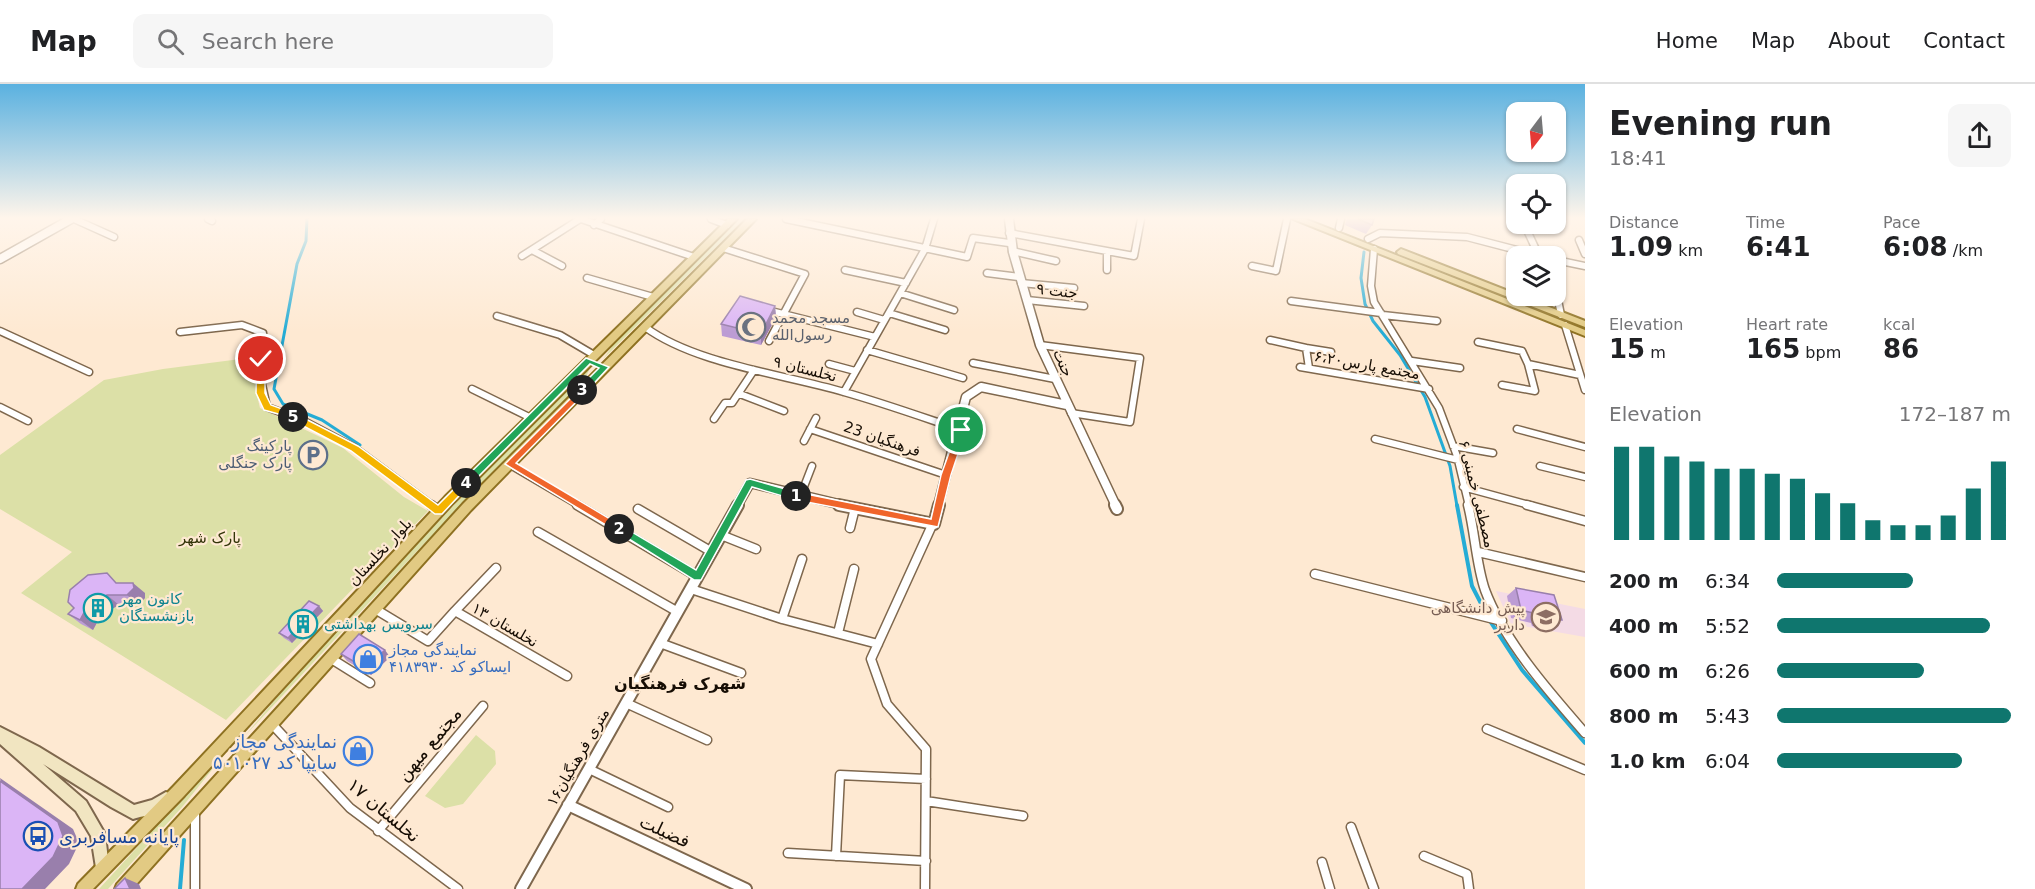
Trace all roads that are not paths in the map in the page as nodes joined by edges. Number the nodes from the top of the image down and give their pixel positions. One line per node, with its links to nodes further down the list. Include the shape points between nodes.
1 (694, 256): 27 (main road, بلوار نخلستان)
2 (544, 257): 15 (street)
3 (715, 257): 44 (main road)
4 (750, 257): 39 (street, via 805,274)
5 (921, 257): 24 (street)
6 (1013, 257): 23 (street, جنت)
7 (1041, 257): 13 (street)
8 (1107, 257): 19 (street)
9 (1279, 257): 16 (street, via 1276,271)
10 (1373, 257): 36 (street, مصطفی خمینی ۶, via 1371,286 1374,302)
11 (1396, 257): 22 (main road)
12 (1408, 257): 22 (main road)
13 (1056, 261)
14 (1566, 262): 17 (street)
15 (562, 266)
16 (1252, 266)
17 (1585, 266)
18 (845, 270): 24 (street)
19 (1107, 270)
20 (987, 273): 23 (street)
21 (587, 278): 27 (street)
22 (1460, 279): 37 (main road); 43 (main road)
23 (1020, 280): 25 (street); 28 (street, جنت)
24 (906, 283): 26 (street)
25 (1074, 288)
26 (900, 293): 33 (street); 35 (street)
27 (653, 297): 57 (main road, بلوار نخلستان)
28 (1027, 300): 30 (street, جنت ۹); 53 (street, جنت)
29 (1291, 301): 36 (street)
30 (1084, 306)
31 (1559, 306): 37 (street)
32 (757, 308): 39 (street)
33 (954, 310)
34 (857, 312): 40 (street)
35 (889, 313): 40 (street); 45 (street)
36 (1382, 314): 41 (street); 58 (street, مصطفی خمینی ۶)
37 (1561, 315): 42 (main road)
38 (497, 316): 57 (street, via 558,333 580,343)
39 (785, 316): 49 (street); 51 (street)
40 (884, 320): 49 (street)
41 (1437, 321)
42 (1585, 324)
43 (1565, 325): 48 (main road); 69 (street)
44 (645, 327): 62 (main road); 66 (street, نخلستان ۹, via 685,347)
45 (945, 330)
46 (0, 331): 68 (street)
47 (180, 332): 104 (street, via 242,325 263,333 259,373 267,407 355,448)
48 (1585, 333)
49 (875, 337): 55 (street)
50 (1270, 340): 54 (street)
51 (769, 341)
52 (1478, 342): 61 (street, via 1522,351)
53 (1040, 345): 71 (street, جنت); 79 (street, via 1140,358 1130,422)
54 (1306, 348): 56 (street); 64 (street)
55 (867, 350): 67 (street); 70 (street)
56 (1331, 352)
57 (591, 358): 62 (main road); 81 (main road, بلوار نخلستان)
58 (1412, 361): 65 (street); 74 (street, مصطفی خمینی ۶)
59 (973, 363): 71 (street)
60 (829, 364): 67 (street)
61 (1528, 364): 69 (street); 72 (street, via 1535,391)
62 (605, 367): 94 (main road)
63 (1300, 367): 64 (street, ۶،مجتمع پارس۲۰)
64 (1309, 368): 74 (street, ۶،مجتمع پارس۲۰)
65 (1460, 368)
66 (754, 370): 76 (street, نخلستان ۹); 77 (street)
67 (855, 371): 76 (street)
68 (89, 372)
69 (1580, 375): 75 (street)
70 (963, 378)
71 (1055, 379): 79 (street, جنت)
72 (1502, 385)
73 (472, 389): 81 (street)
74 (1429, 389): 90 (street, مصطفی خمینی ۶)
75 (1585, 390)
76 (844, 393): 87 (street, نخلستان ۹)
77 (740, 394): 80 (street); 82 (street, via 732,403 725,403)
78 (0, 406): 84 (street)
79 (1069, 409): 87 (street, via 981,387 966,397); 103 (street, جنت)
80 (784, 411)
81 (531, 418): 104 (main road, بلوار نخلستان)
82 (714, 418)
83 (816, 418): 85 (street)
84 (28, 421)
85 (810, 429): 89 (street); 97 (street, فرهنگیان 23)
86 (1517, 429): 91 (street)
87 (961, 430): 97 (street)
88 (1375, 439): 93 (street)
89 (804, 441)
90 (1453, 446): 92 (street); 93 (street, مصطفی خمینی ۶)
91 (1585, 447)
92 (1493, 453)
93 (1458, 460): 99 (street, مصطفی خمینی ۶)
94 (509, 464): 117 (street); 120 (main road)
95 (812, 466): 100 (street)
96 (1540, 466): 98 (street)
97 (946, 475): 106 (street)
98 (1585, 477)
99 (1463, 487): 105 (street); 112 (street, مصطفی خمینی ۶)
100 (800, 497): 102 (street); 109 (street, ۱۶متری فرهنگیان, via 750,483)
101 (638, 508): 111 (street)
102 (855, 508): 106 (street); 107 (street)
103 (1117, 509)
104 (439, 511): 142 (main road, بلوار نخلستان)
105 (1585, 520)
106 (933, 523): 127 (street)
107 (850, 528)
108 (538, 532): 122 (street)
109 (721, 535): 110 (street); 111 (street, ۱۶متری فرهنگیان)
110 (756, 549)
111 (712, 552): 117 (street, ۱۶متری فرهنگیان)
112 (1478, 552): 118 (street); 124 (street, مصطفی خمینی ۶, via 1485,590)
113 (802, 558): 123 (street)
114 (496, 568): 121 (street)
115 (854, 569): 125 (street)
116 (1315, 574): 124 (street)
117 (698, 577): 119 (street, ۱۶متری فرهنگیان)
118 (1585, 577)
119 (691, 589): 122 (street, ۱۶متری فرهنگیان); 123 (street)
120 (375, 609): 121 (street, نخلستان ۱۳, via 428,641); 128 (main road)
121 (455, 611): 130 (street, نخلستان ۱۳)
122 (678, 612): 126 (street, ۱۶متری فرهنگیان)
123 (782, 619): 125 (street)
124 (1502, 621): 136 (street, مصطفی خمینی ۶, via 1554,697)
125 (838, 633): 127 (street)
126 (660, 643): 129 (street); 132 (street, ۱۶متری فرهنگیان)
127 (878, 644): 141 (street, via 871,659 886,704 926,749)
128 (330, 658): 131 (street); 134 (main road)
129 (741, 673)
130 (567, 676)
131 (370, 682)
132 (626, 703): 138 (street); 139 (street, ۱۶متری فرهنگیان)
133 (483, 706): 149 (street, مجتمع میهن)
134 (271, 723): 146 (main road); 149 (street, نخلستان ۱۷, via 350,808)
135 (1487, 729): 140 (street)
136 (1585, 733)
137 (0, 734): 142 (main road, via 40,752 89,788 133,812 155,806); 155 (main road, via 81,806 98,834)
138 (707, 740)
139 (589, 769): 144 (street, ۱۶متری فرهنگیان); 145 (street)
140 (1585, 770)
141 (926, 779): 143 (street); 151 (street, via 840,775)
142 (179, 791): 155 (main road, بلوار نخلستان)
143 (926, 801): 147 (street); 153 (street)
144 (568, 806): 160 (street, ۱۶متری فرهنگیان); 161 (street, فضیلت)
145 (668, 807)
146 (195, 808): 157 (main road); 158 (street)
147 (1023, 816)
148 (1351, 827): 164 (street)
149 (378, 831): 159 (street, نخلستان ۱۷)
150 (788, 853): 151 (street)
151 (836, 856): 153 (street)
152 (1424, 856): 165 (street, via 1467,874)
153 (926, 861): 162 (street)
154 (1322, 862): 163 (street)
155 (102, 869): 156 (main road, بلوار نخلستان)
156 (83, 889)
157 (122, 889)
158 (195, 889)
159 (458, 889)
160 (521, 889)
161 (746, 889)
162 (925, 889)
163 (1330, 889)
164 (1374, 889)
165 (1469, 889)

